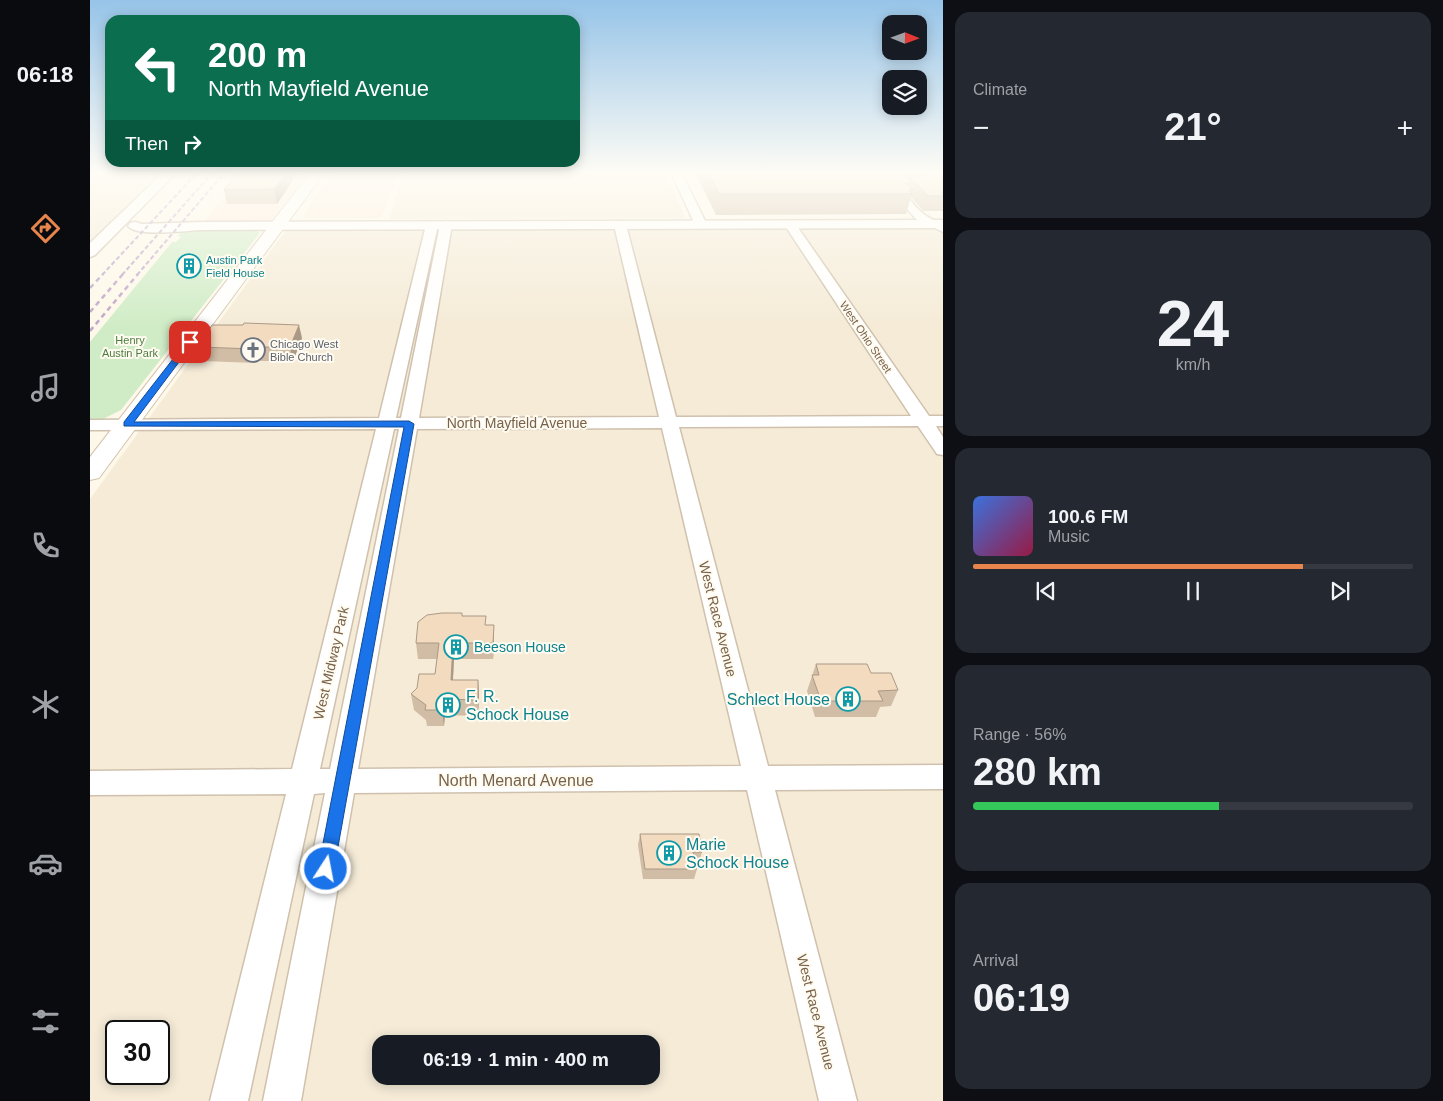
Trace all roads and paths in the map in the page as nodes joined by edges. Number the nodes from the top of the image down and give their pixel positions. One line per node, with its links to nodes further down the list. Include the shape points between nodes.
1 (118, 223): 9 (street)
2 (279, 223): 10 (main road)
3 (701, 224): 4 (street); 6 (street)
4 (790, 224): 7 (street); 12 (street, West Ohio Street)
5 (439, 225): 6 (street); 10 (street); 16 (street, West Midway Park); 16 (street, West Midway Park)
6 (620, 225): 14 (street, West Race Avenue)
7 (941, 225)
8 (97, 226): 9 (street)
9 (115, 226): 10 (street); 11 (street)
10 (277, 226): 15 (main road)
11 (90, 252)
12 (923, 421): 13 (street, North Mayfield Avenue); 14 (street, North Mayfield Avenue); 18 (street, West Ohio Street)
13 (943, 421)
14 (670, 423): 16 (street, North Mayfield Avenue); 21 (street, West Race Avenue)
15 (127, 424): 16 (street, North Mayfield Avenue); 17 (street, North Mayfield Avenue); 19 (main road)
16 (398, 424): 22 (street, West Midway Park); 23 (street, West Midway Park)
17 (90, 425)
18 (943, 450)
19 (90, 473)
20 (943, 777): 21 (street, North Menard Avenue)
21 (758, 778): 23 (street, North Menard Avenue); 27 (street, West Race Avenue)
22 (303, 781): 23 (street, North Menard Avenue); 24 (street, North Menard Avenue); 25 (street, West Midway Park)
23 (342, 781): 26 (street, West Midway Park)
24 (90, 783)
25 (229, 1101)
26 (282, 1101)
27 (838, 1101)

